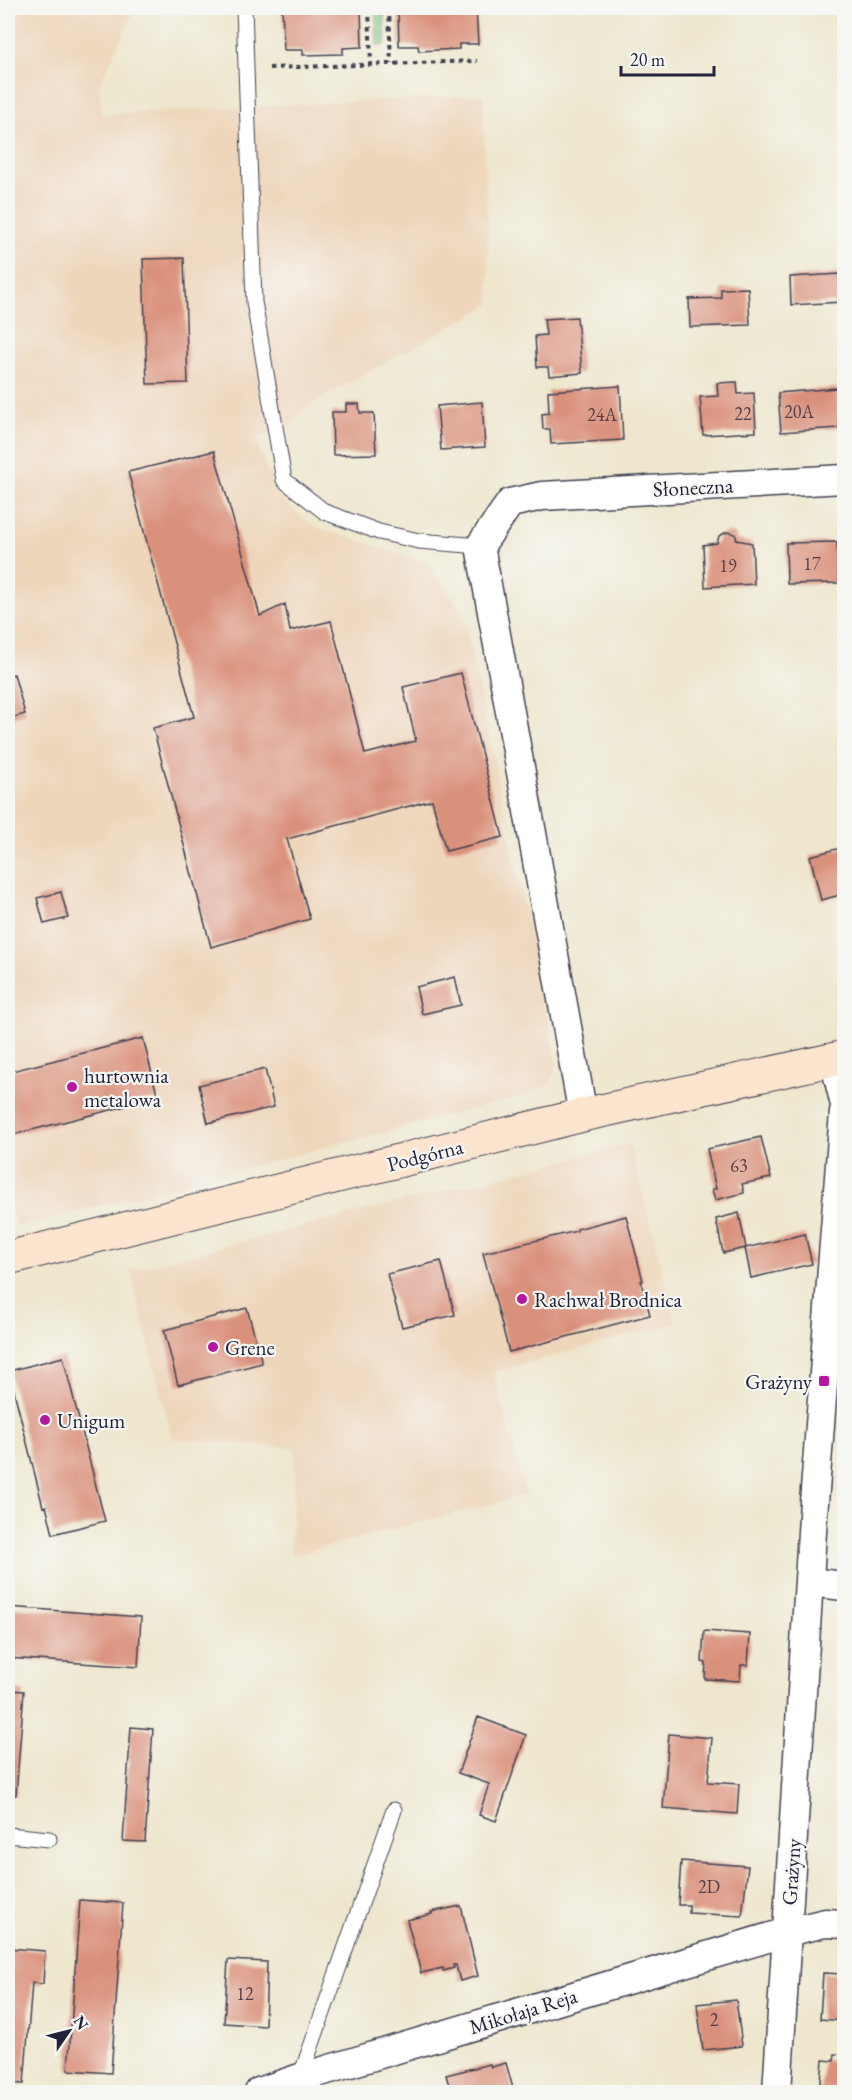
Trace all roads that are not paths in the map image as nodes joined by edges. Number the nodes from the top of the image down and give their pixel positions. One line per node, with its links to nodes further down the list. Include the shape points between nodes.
1 (244, 8): 3 (lane, via 254,302 284,480 325,512 379,532 419,542)
2 (844, 478): 3 (street, Słoneczna, via 542,496 510,503)
3 (480, 546): 7 (street)
4 (839, 1059): 5 (street); 7 (main road, Podgórna)
5 (844, 1101)
6 (844, 1112): 9 (street, Grażyny)
7 (583, 1115): 8 (main road, Podgórna)
8 (8, 1258)
9 (809, 1582): 10 (street); 15 (street, Grażyny)
10 (844, 1586)
11 (394, 1810): 16 (lane)
12 (8, 1835): 13 (lane)
13 (49, 1839)
14 (844, 1924): 15 (street, Mikołaja Reja, via 825,1923)
15 (787, 1932): 16 (street, Mikołaja Reja); 18 (street, Grażyny)
16 (299, 2085): 17 (street, Mikołaja Reja)
17 (259, 2092)
18 (777, 2092)

